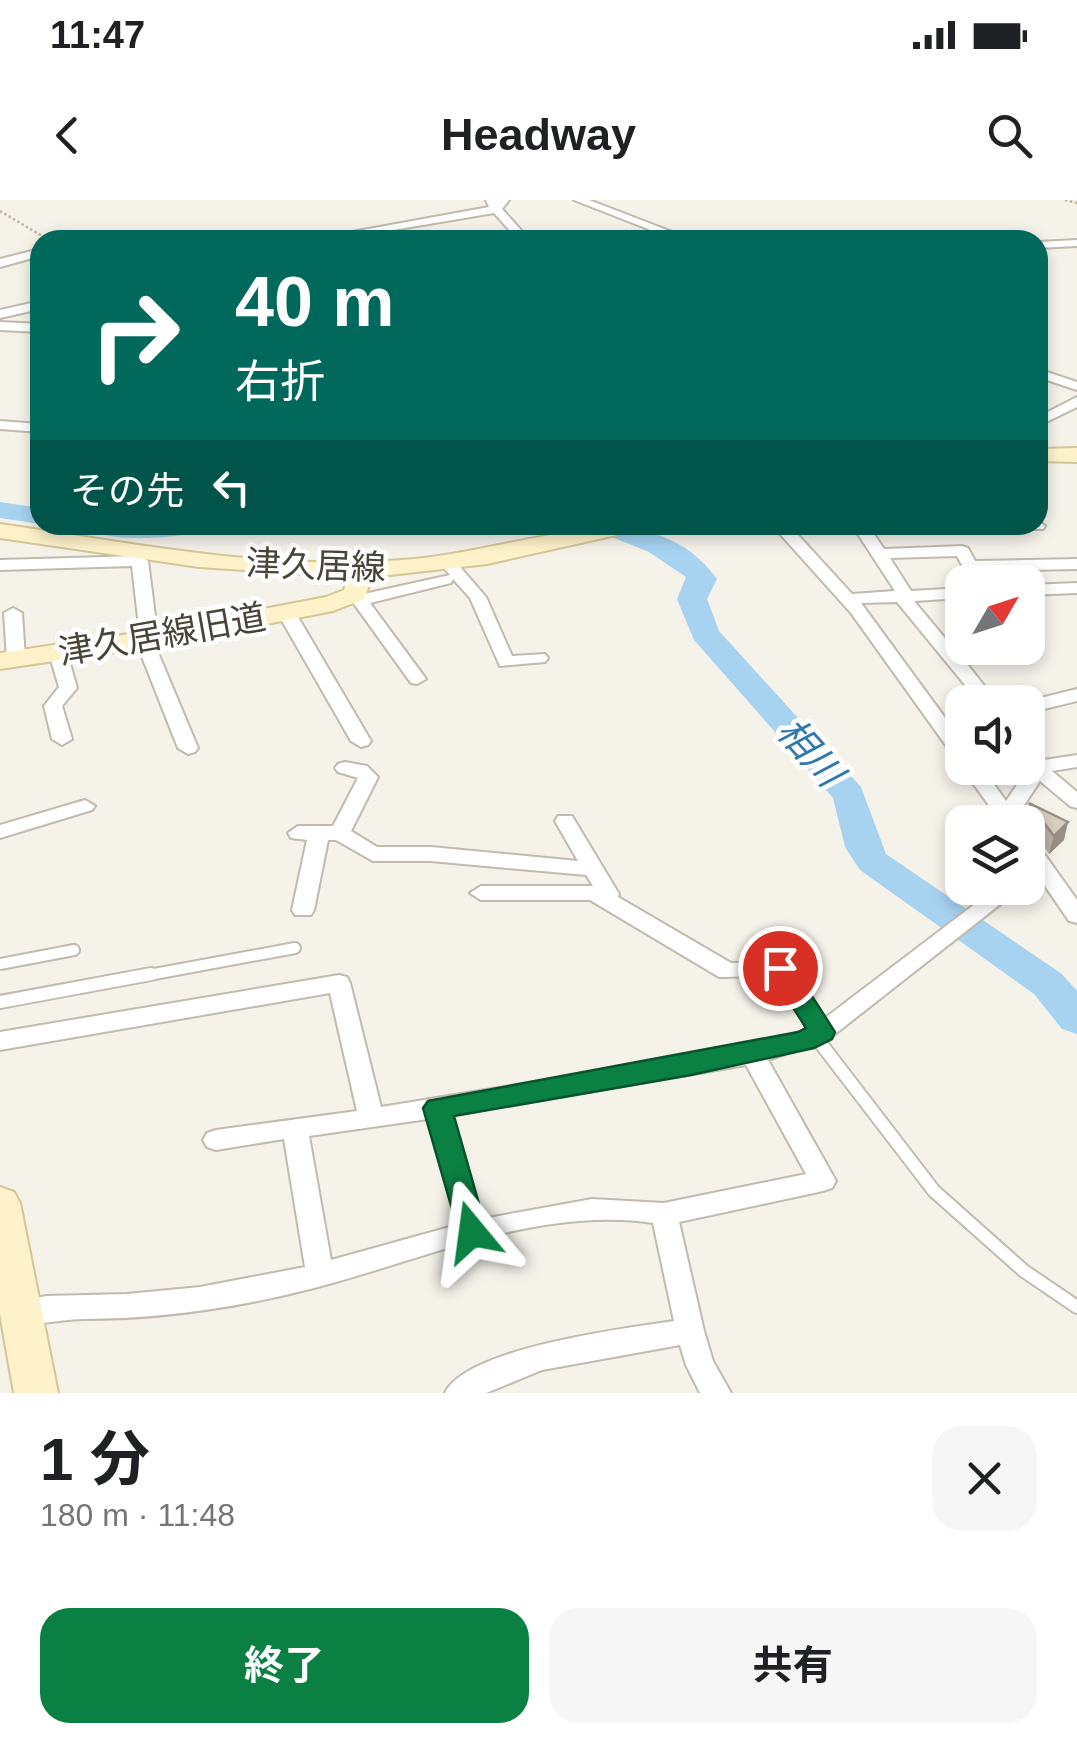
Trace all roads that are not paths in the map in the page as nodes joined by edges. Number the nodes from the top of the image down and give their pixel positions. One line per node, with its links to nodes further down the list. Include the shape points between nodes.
1 (579, 200): 5 (street)
2 (496, 203): 3 (street); 4 (street)
3 (363, 230)
4 (516, 230)
5 (660, 230)
6 (1077, 242): 7 (street)
7 (1048, 244)
8 (30, 254): 9 (street)
9 (0, 262)
10 (30, 306): 11 (street)
11 (0, 314)
12 (0, 326): 13 (street)
13 (30, 328)
14 (1048, 376): 15 (street)
15 (1077, 386)
16 (1077, 401): 17 (street)
17 (1048, 417)
18 (0, 425): 19 (street)
19 (30, 427)
20 (1048, 455): 21 (main road)
21 (1077, 455)
22 (0, 531): 27 (main road, 津久居線)
23 (589, 535): 30 (main road, 津久居線)
24 (789, 535): 36 (street)
25 (867, 535): 26 (street)
26 (879, 554): 28 (street, via 962,551 970,566); 35 (street)
27 (145, 557): 29 (street); 31 (main road, 津久居線, via 270,567); 39 (street)
28 (1077, 564)
29 (0, 565)
30 (447, 571): 31 (main road, 津久居線); 42 (street, via 478,596 506,662)
31 (360, 588): 38 (main road, 津久居線旧道, via 334,603); 45 (street)
32 (1045, 590): 33 (street)
33 (1074, 591)
34 (945, 594): 35 (street)
35 (904, 596): 36 (street); 40 (street)
36 (848, 599): 49 (street)
37 (13, 612): 43 (street)
38 (286, 612): 39 (main road, 津久居線旧道); 51 (street)
39 (147, 639): 41 (main road, 津久居線旧道); 52 (street)
40 (945, 649)
41 (58, 652): 43 (main road, 津久居線旧道); 50 (street, via 68,688 53,706)
42 (538, 658)
43 (8, 660)
44 (957, 665): 46 (street)
45 (417, 679)
46 (974, 685)
47 (1077, 695): 48 (street)
48 (1045, 703)
49 (945, 731)
50 (62, 739)
51 (360, 740)
52 (188, 748)
53 (1077, 761): 54 (street)
54 (1045, 763)
55 (345, 768): 61 (street, via 368,777)
56 (1045, 772): 57 (street)
57 (1077, 802)
58 (85, 806): 60 (street)
59 (565, 821): 62 (street)
60 (0, 832)
61 (319, 833): 62 (street, via 374,854); 67 (street)
62 (594, 869): 65 (street)
63 (1045, 877): 68 (street)
64 (482, 892): 65 (street, via 594,894)
65 (606, 900): 73 (street, via 727,971 780,968)
66 (988, 905): 73 (street)
67 (304, 910)
68 (1077, 916)
69 (295, 948): 72 (lane)
70 (74, 950): 71 (lane)
71 (0, 964)
72 (0, 1002)
73 (818, 1034): 75 (street); 85 (lane, via 934,1191)
74 (0, 1042): 77 (street, via 340,983)
75 (752, 1054): 76 (street); 81 (street, via 823,1181)
76 (438, 1108): 77 (street); 82 (street)
77 (372, 1120): 78 (street)
78 (295, 1128): 79 (street); 83 (street)
79 (216, 1140)
80 (0, 1203): 84 (main road)
81 (664, 1214): 82 (street, via 576,1210); 86 (street)
82 (472, 1232): 83 (street)
83 (320, 1275): 84 (street, via 104,1308)
84 (12, 1300): 87 (main road)
85 (1077, 1307)
86 (690, 1330): 88 (street, via 534,1358); 89 (street)
87 (36, 1393)
88 (460, 1393)
89 (716, 1393)

